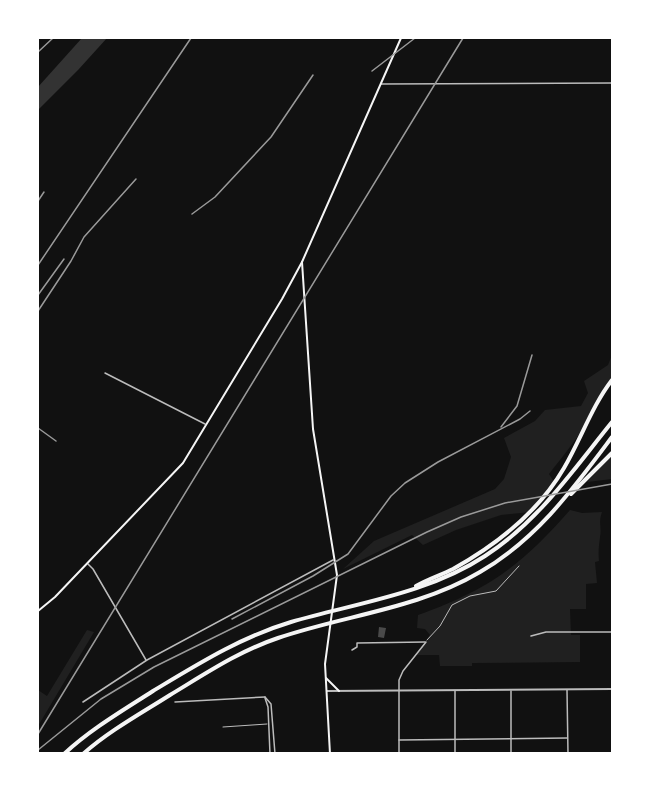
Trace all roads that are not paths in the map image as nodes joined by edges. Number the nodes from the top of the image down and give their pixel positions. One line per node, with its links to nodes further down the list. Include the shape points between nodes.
1 (401, 38): 3 (main road)
2 (612, 83): 3 (street)
3 (380, 84): 4 (main road)
4 (302, 262): 8 (main road); 12 (main road, via 313,429)
5 (105, 373): 8 (street)
6 (612, 380): 15 (highway, via 564,468 524,517 474,556)
7 (612, 422): 15 (highway, via 546,504 519,531 467,567)
8 (206, 424): 13 (main road, via 177,470)
9 (612, 437): 11 (highway)
10 (612, 453): 11 (highway)
11 (568, 496): 40 (highway, via 529,538 470,578 421,599 276,639 234,657)
12 (333, 560): 21 (street); 22 (main road, via 337,575)
13 (87, 563): 16 (main road); 21 (street)
14 (519, 566): 19 (lane, via 496,591 470,596 452,605)
15 (410, 590): 39 (highway, via 236,643 104,722)
16 (38, 611)
17 (612, 632): 18 (street, via 546,632)
18 (531, 636)
19 (426, 642): 20 (street, via 357,643); 29 (street, via 403,671)
20 (352, 650)
21 (147, 660): 31 (street)
22 (326, 678): 27 (main road); 28 (main road)
23 (612, 689): 26 (street)
24 (455, 690): 25 (street); 29 (street); 36 (street)
25 (511, 690): 26 (street); 37 (street)
26 (567, 690): 35 (street)
27 (327, 691): 28 (street); 43 (main road)
28 (339, 691): 29 (street)
29 (399, 691): 38 (street)
30 (265, 697): 32 (street); 33 (street); 42 (street, via 271,704)
31 (82, 702)
32 (175, 702)
33 (268, 724): 34 (lane); 41 (street)
34 (223, 727)
35 (567, 738): 37 (street); 47 (street)
36 (455, 739): 37 (street); 38 (street); 45 (street)
37 (512, 739): 46 (street)
38 (399, 740): 44 (street)
39 (64, 753)
40 (83, 753)
41 (270, 753)
42 (275, 753)
43 (330, 753)
44 (399, 753)
45 (455, 753)
46 (512, 753)
47 (568, 753)

